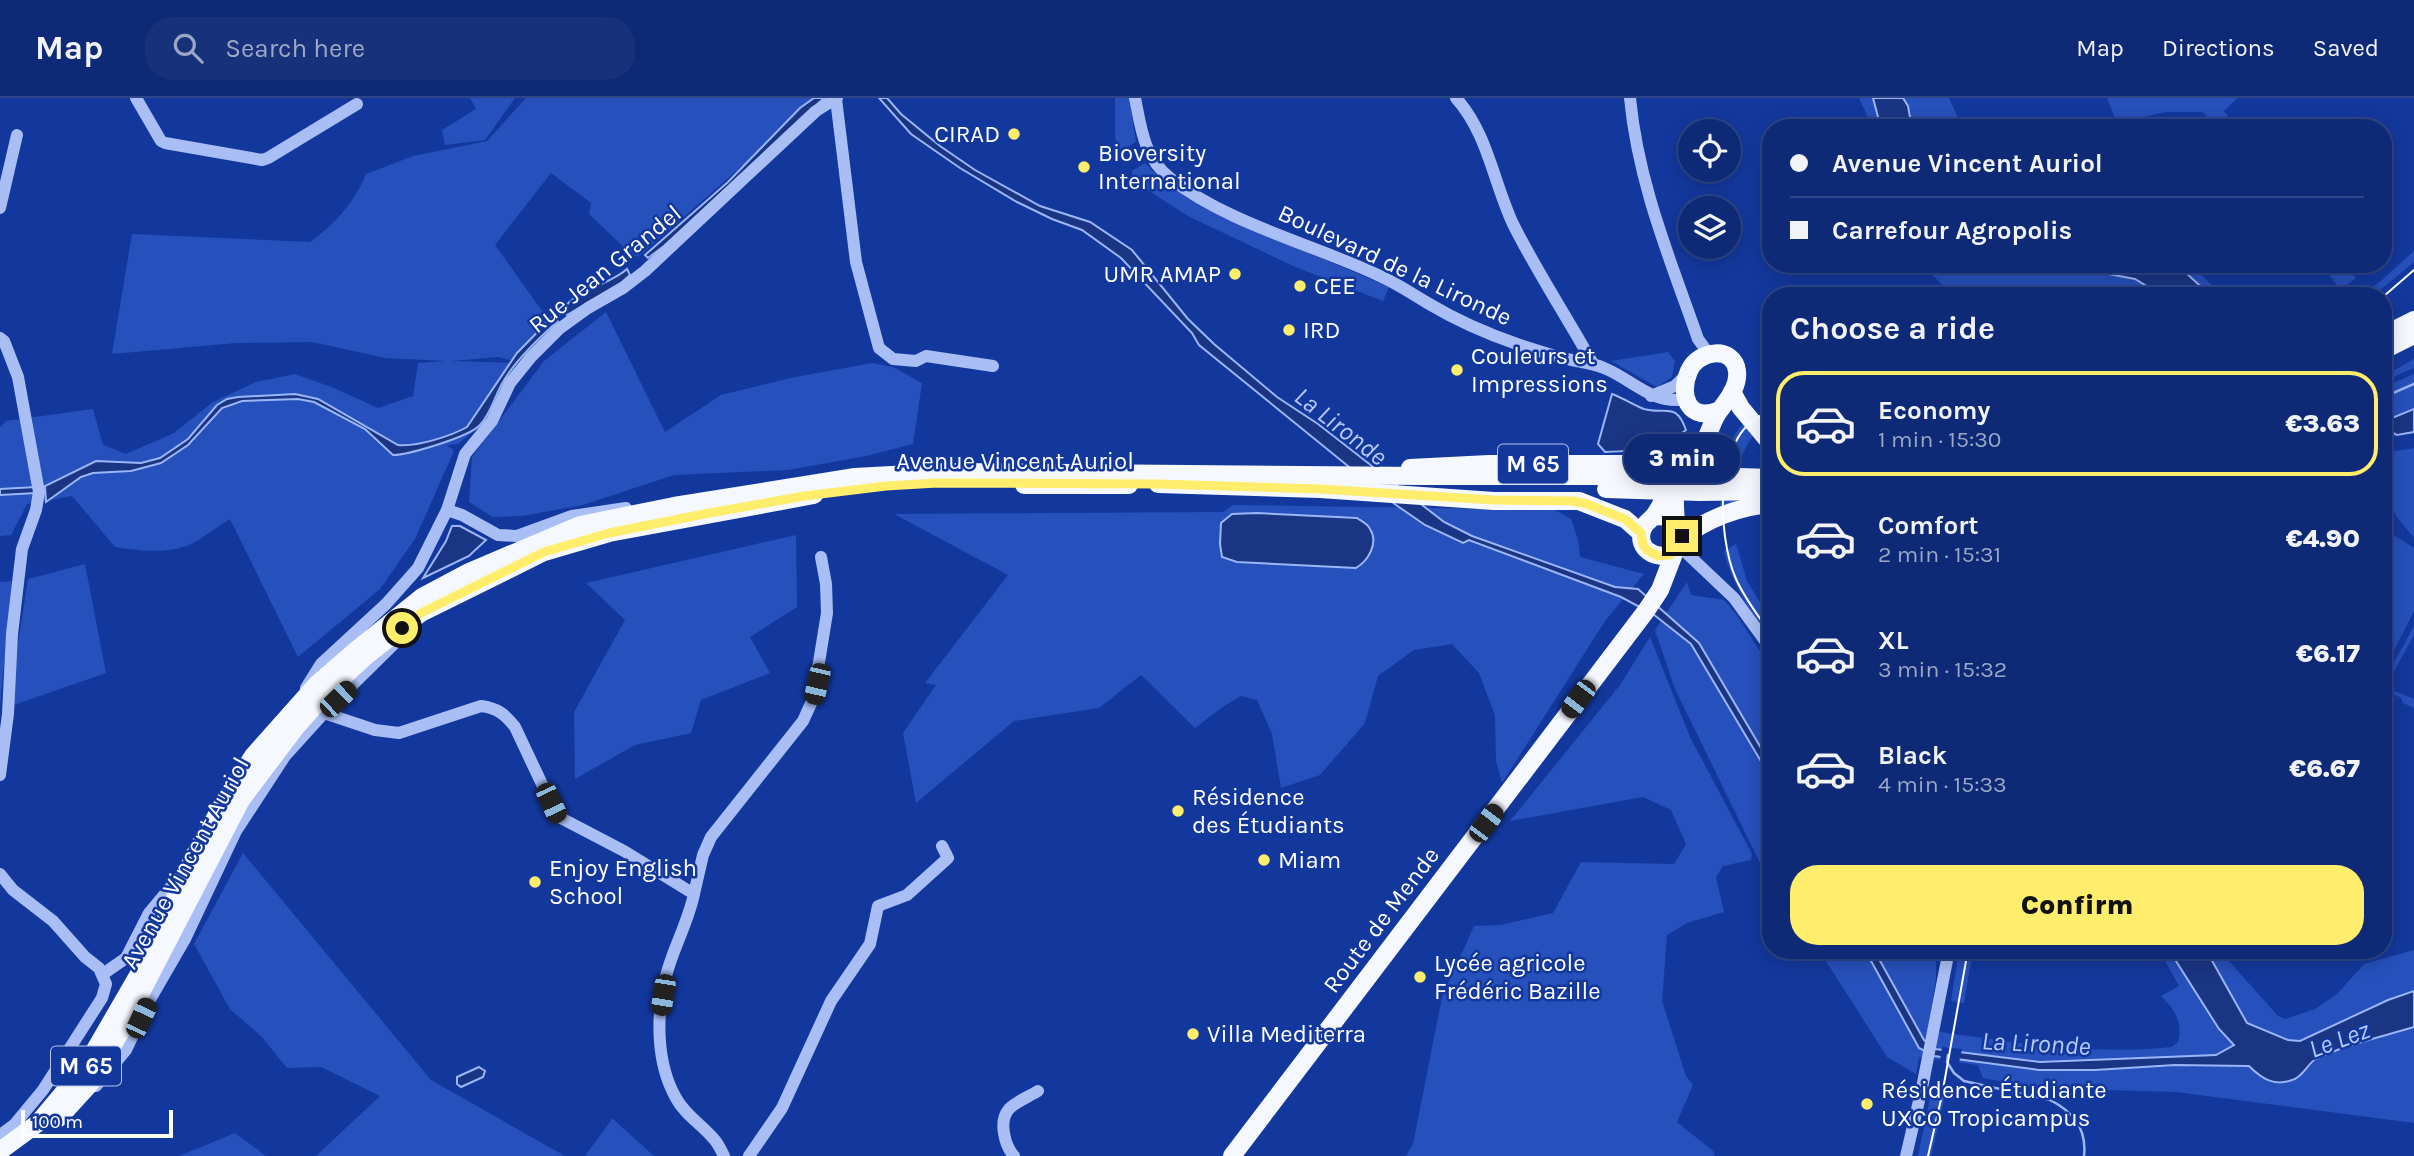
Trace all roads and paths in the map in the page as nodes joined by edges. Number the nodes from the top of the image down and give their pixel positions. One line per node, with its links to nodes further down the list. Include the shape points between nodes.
1 (136, 98): 6 (street, via 165,143 262,160)
2 (1135, 98): 15 (street, Boulevard de la Lironde, via 1144,145 1153,163 1196,196 1380,276 1485,331)
3 (1455, 98): 15 (street, via 1481,135 1514,225)
4 (1630, 98): 14 (street, via 1646,191 1698,338)
5 (836, 99): 16 (street, via 856,262 879,348 893,359 916,361 926,356); 30 (street, Rue Jean Grandel, via 816,111 645,271 559,329 531,357 510,383 492,421 465,454)
6 (358, 104)
7 (17, 135): 8 (street)
8 (0, 208)
9 (2414, 320): 10 (main road)
10 (2392, 331)
11 (2414, 335): 13 (main road)
12 (0, 338): 42 (street, via 18,377 39,496 22,549)
13 (2392, 346)
14 (1698, 361): 17 (main road, via 1725,355 1737,371); 18 (street, via 1675,386); 19 (main road, via 1685,385)
15 (1593, 364): 18 (street, Boulevard de la Lironde)
16 (993, 366)
17 (1732, 392): 20 (main road); 22 (main road)
18 (1651, 396): 19 (street, Boulevard de la Lironde)
19 (1686, 399): 21 (main road)
20 (1720, 410): 21 (main road); 32 (main road, via 1703,444 1682,468 1675,494)
21 (1700, 413): 23 (main road, via 1699,431)
22 (1762, 433)
23 (1687, 449): 24 (main road, M 65, via 1656,462 1633,464 1489,464); 31 (main road)
24 (1381, 471): 26 (main road, M 65); 28 (main road, Avenue Vincent Auriol / M 65, via 883,475)
25 (1762, 478): 26 (main road, M 65, bridge, via 1709,475)
26 (1415, 486): 27 (main road, M 65, bridge); 33 (main road, M 65, via 1494,500 1579,501 1625,519); 38 (main road, Avenue Vincent Auriol / M 65, via 925,484 859,489 609,533 544,552)
27 (1762, 491)
28 (732, 496): 30 (street, Avenue Vincent Auriol, via 572,516 517,536 498,535); 40 (main road, Avenue Vincent Auriol / M 65, via 580,525 469,572 393,619)
29 (1762, 505): 34 (main road, via 1704,524)
30 (447, 510): 40 (street, Rue Jean Grandel, via 418,568 321,664)
31 (1653, 517): 32 (main road); 33 (main road)
32 (1676, 522): 34 (main road, via 1682,532)
33 (1641, 533): 35 (main road, via 1643,545)
34 (1679, 546): 35 (main road, via 1670,555); 37 (main road, Route de Mende); 39 (street, via 1734,598)
35 (1658, 556): 37 (main road)
36 (821, 557): 46 (street, via 827,614 813,698 803,721 711,837)
37 (1665, 577): 57 (main road, Route de Mende, via 1630,632)
38 (455, 596): 41 (street, Avenue Vincent Auriol, via 399,639); 50 (main road, Avenue Vincent Auriol / M 65, via 421,613 365,657 317,703 270,759 242,800 90,1084)
39 (1762, 637)
40 (296, 707): 44 (main road, Avenue Vincent Auriol / M 65, via 253,756)
41 (324, 713): 46 (street, via 374,730 399,733 481,706 494,708 515,727 557,816); 50 (street, Avenue Vincent Auriol, via 285,756 236,831 126,1050 85,1100)
42 (0, 775)
43 (942, 846): 55 (street, via 948,858 907,895 878,906 870,944 831,1001 782,1108)
44 (194, 857): 48 (street, Avenue Vincent Auriol, via 149,913 126,958); 52 (main road, Avenue Vincent Auriol / M 65, via 146,960 85,1067 38,1124)
45 (0, 874): 48 (street)
46 (694, 894): 54 (street, via 666,975 660,1015 662,1057 677,1101)
47 (1947, 959): 58 (street)
48 (103, 974): 51 (street, via 102,998 43,1090)
49 (1038, 1091): 56 (street, via 1009,1109 1004,1122)
50 (51, 1126): 53 (main road, Avenue Vincent Auriol / M 65)
51 (0, 1135)
52 (0, 1151)
53 (13, 1156)
54 (724, 1156)
55 (749, 1156)
56 (1014, 1156)
57 (1232, 1156)
58 (1906, 1156)

